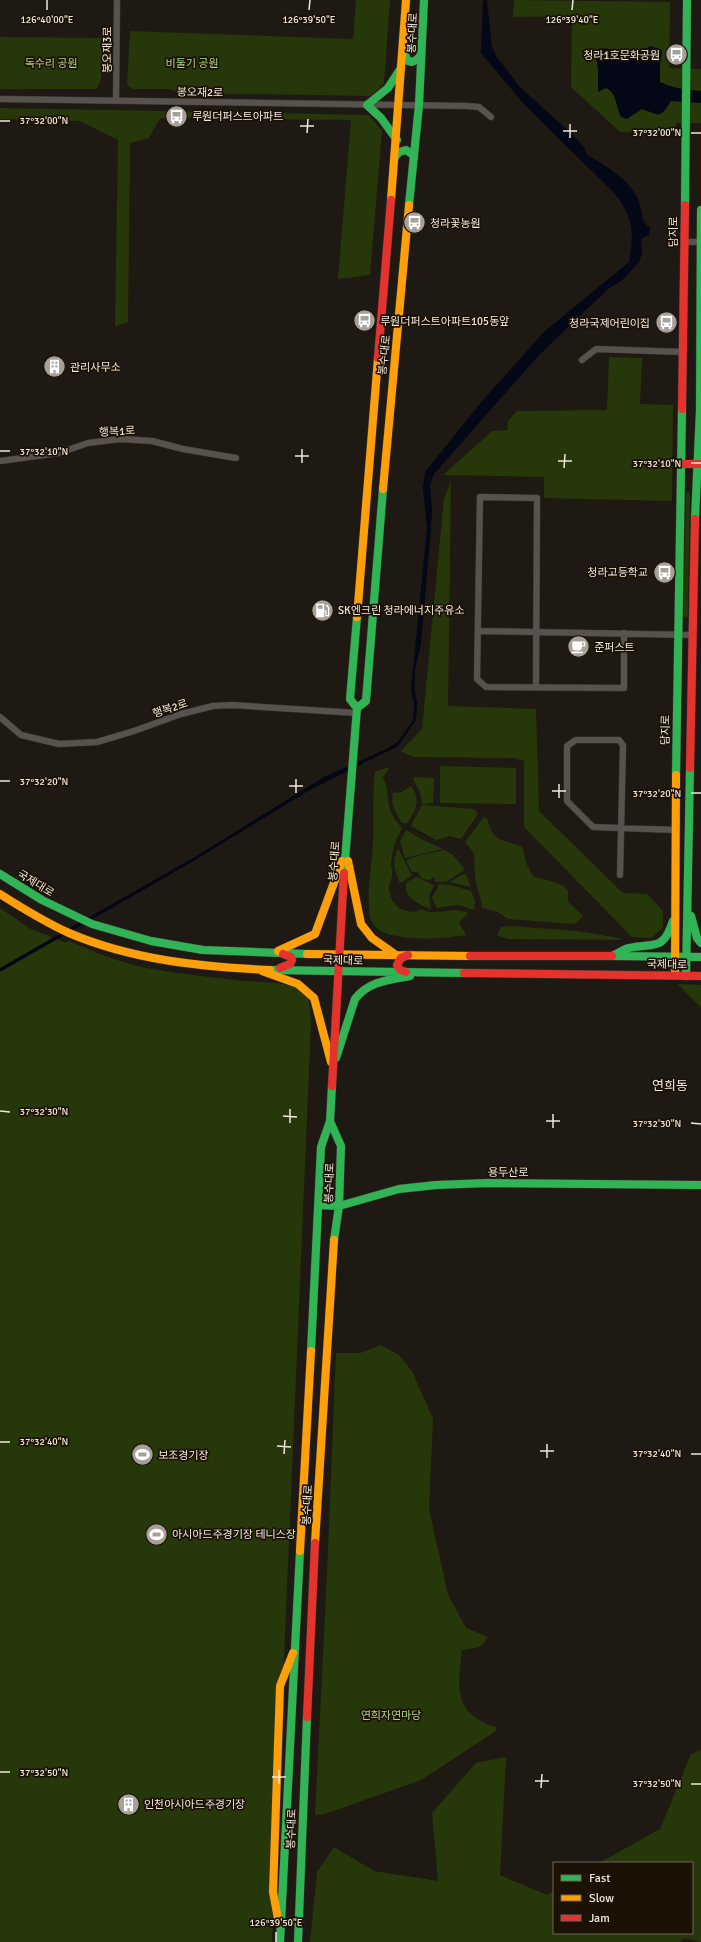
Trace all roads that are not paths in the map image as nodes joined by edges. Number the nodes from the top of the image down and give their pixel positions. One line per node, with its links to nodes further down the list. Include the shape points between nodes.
1 (117, 0): 9 (street, 봉오재3로)
2 (406, 0): 5 (main road, 봉수대로)
3 (424, 0): 6 (main road, 봉수대로)
4 (687, 0): 18 (main road, 담지로)
5 (403, 51): 6 (main road, via 405,57 412,62); 7 (main road, 봉수대로)
6 (422, 54): 12 (main road, 봉수대로)
7 (402, 67): 10 (main road, via 388,88); 11 (main road, 봉수대로)
8 (0, 99): 9 (street, 봉오재2로)
9 (116, 100): 10 (street, 봉오재2로)
10 (367, 105): 11 (street, 봉오재2로); 14 (main road, via 381,118)
11 (399, 105): 12 (street, 봉오재2로); 14 (main road, 봉수대로)
12 (419, 105): 13 (street, 봉오재2로, via 478,107); 16 (main road, 봉수대로)
13 (491, 118)
14 (397, 140): 15 (main road, 봉수대로)
15 (395, 157): 16 (main road, via 406,150); 35 (main road, 봉수대로, via 350,699)
16 (414, 158): 35 (main road, 봉수대로, via 387,433 366,701)
17 (701, 210): 19 (main road)
18 (684, 242): 19 (street); 20 (main road, 담지로)
19 (701, 242): 22 (main road)
20 (683, 352): 21 (street, via 596,349); 25 (main road, 담지로)
21 (582, 360)
22 (700, 414): 26 (main road)
23 (236, 458): 24 (street, 행복1로, via 152,441 120,439 88,443 58,453)
24 (0, 461)
25 (681, 464): 26 (main road); 32 (main road, 담지로)
26 (699, 464): 28 (main road)
27 (701, 494): 28 (main road)
28 (695, 517): 33 (main road)
29 (479, 631): 30 (street); 30 (street, via 480,496 537,498); 34 (street, via 477,679 480,683 486,687)
30 (536, 632): 31 (street); 34 (street)
31 (624, 633): 32 (street); 34 (street, via 624,688)
32 (678, 635): 33 (street); 38 (main road, 담지로)
33 (693, 635): 44 (main road)
34 (536, 687)
35 (357, 710): 36 (street, 행복2로, via 213,706 97,742 59,744 21,735); 39 (main road, 봉수대로)
36 (0, 717)
37 (622, 828): 37 (street, via 593,827 567,801 567,746 576,740 619,740 623,745); 38 (street); 41 (street)
38 (676, 830): 43 (main road, 담지로)
39 (346, 851): 46 (main road, via 315,934); 47 (main road, 봉수대로); 48 (main road, via 364,931 373,941)
40 (0, 874): 46 (main road, 국제대로, via 61,910 109,929 151,941 203,950)
41 (620, 875)
42 (0, 894): 54 (main road, 국제대로, via 68,932 140,956 212,967)
43 (674, 904): 44 (main road, via 681,924 684,923); 50 (main road, via 670,931 660,943 646,948 628,948); 51 (main road, 담지로)
44 (689, 906): 45 (main road, via 696,938); 52 (main road)
45 (701, 943)
46 (277, 952): 47 (main road, 국제대로); 55 (main road, via 291,957 292,960 286,966)
47 (339, 954): 48 (main road, 국제대로); 56 (main road, 봉수대로)
48 (397, 955): 49 (main road, 국제대로)
49 (409, 955): 50 (main road, 국제대로); 57 (main road, via 401,958 397,965 400,970)
50 (613, 956): 51 (main road, 국제대로)
51 (675, 957): 52 (main road, 국제대로); 59 (main road, 담지로)
52 (686, 957): 53 (main road, 국제대로); 60 (main road)
53 (701, 957)
54 (254, 968): 55 (main road, 국제대로); 62 (main road, via 302,985 308,990 314,998)
55 (273, 969): 56 (main road, 국제대로)
56 (338, 970): 57 (main road, 국제대로); 62 (main road, 봉수대로)
57 (406, 972): 58 (main road, 국제대로)
58 (430, 973): 59 (main road, 국제대로); 62 (main road, via 374,982 360,991 355,999)
59 (675, 975): 60 (main road, 국제대로)
60 (686, 976): 61 (main road, 국제대로)
61 (701, 976)
62 (333, 1069): 63 (main road, 봉수대로)
63 (330, 1121): 65 (main road, 봉수대로, via 321,1147); 66 (main road, 봉수대로, via 341,1146)
64 (701, 1185): 66 (main road, 용두산로, via 436,1185 399,1189)
65 (318, 1205): 66 (main road, 용두산로); 67 (main road, 봉수대로)
66 (339, 1206): 70 (main road, 봉수대로, via 332,1251 311,1609)
67 (296, 1645): 68 (main road, 봉수대로); 68 (main road, via 280,1686 278,1717 273,1892)
68 (281, 1931): 69 (main road, 봉수대로)
69 (280, 1942)
70 (298, 1942)

